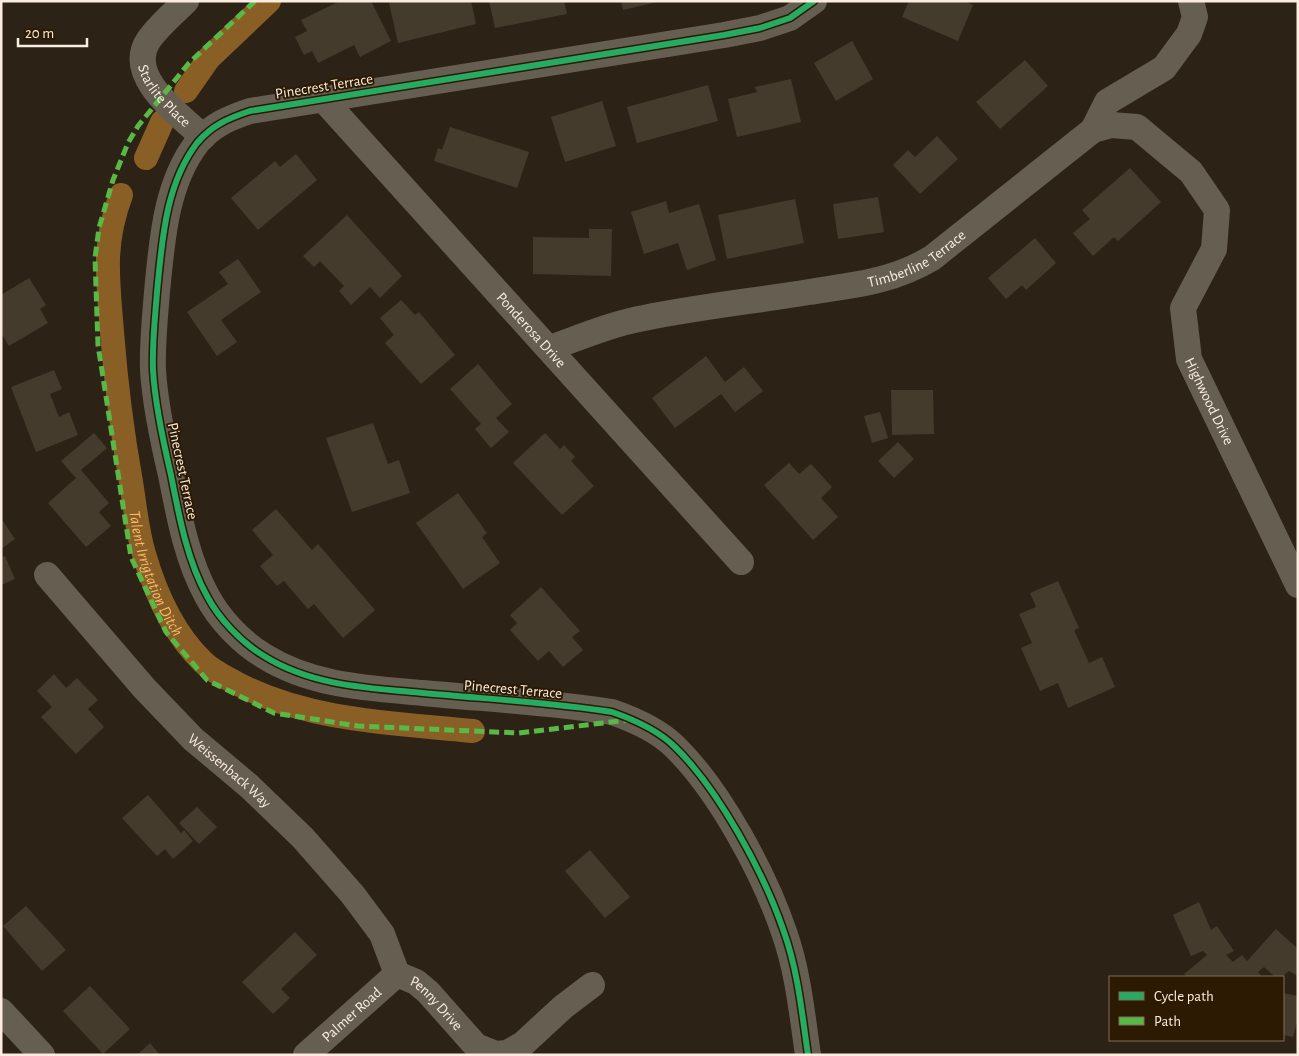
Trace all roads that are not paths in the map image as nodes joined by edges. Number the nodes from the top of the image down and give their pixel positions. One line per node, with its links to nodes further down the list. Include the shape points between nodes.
1 (186, 1): 6 (street, Starlite Place, via 147,42 143,62 153,88)
2 (814, 1): 4 (street, Pinecrest Terrace, via 790,18 760,28)
3 (1191, 1): 5 (street, via 1195,17 1189,34 1164,68 1107,102)
4 (323, 99): 6 (street, Pinecrest Terrace, via 250,111 227,119); 8 (street, Ponderosa Drive)
5 (1093, 130): 7 (street, Timberline Terrace, via 1112,126 1137,127 1191,172); 8 (street, Timberline Terrace, via 932,258 910,271 852,286 643,318)
6 (204, 137): 17 (street, Pinecrest Terrace, via 187,160 166,220 154,328 153,369 157,408 180,518 207,596 222,617 262,655 318,681 612,712 639,722 674,746 710,787 761,876 784,932 795,970)
7 (1216, 210): 11 (street, Highwood Drive, via 1214,249 1183,308 1189,359)
8 (550, 348): 9 (street, Ponderosa Drive)
9 (741, 562)
10 (47, 575): 12 (street, Weissenback Way, via 145,690 193,739 249,786 303,838 353,895 382,934)
11 (1298, 585)
12 (397, 974): 13 (street, Penny Drive, via 416,982 428,992 476,1046 496,1054 523,1044); 16 (street, Palmer Road)
13 (592, 985)
14 (1, 1011): 15 (street)
15 (42, 1055)
16 (306, 1055)
17 (808, 1055)

